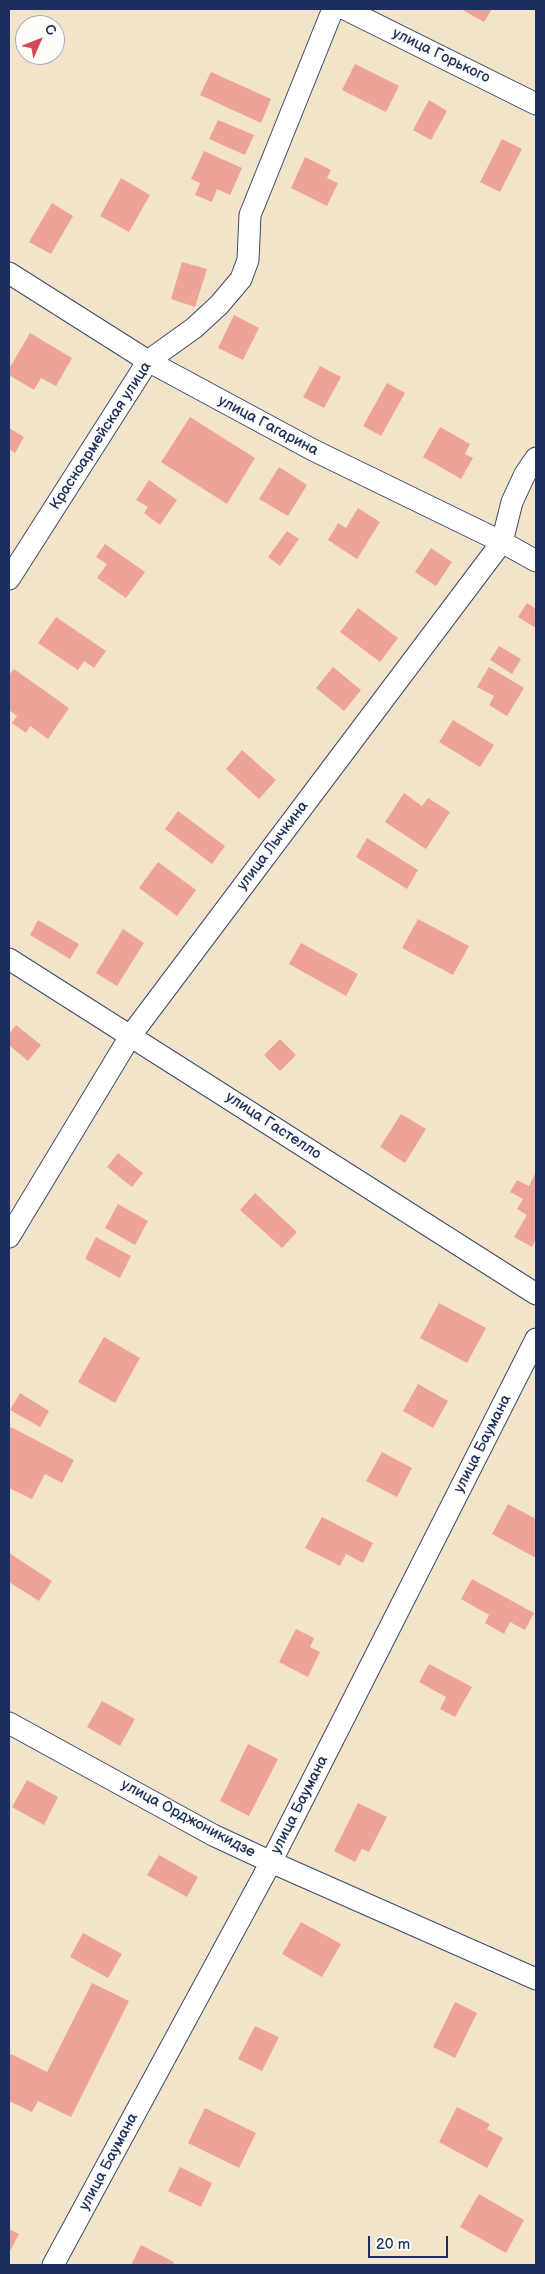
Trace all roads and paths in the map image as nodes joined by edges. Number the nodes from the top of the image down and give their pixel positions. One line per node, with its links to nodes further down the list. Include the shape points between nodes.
1 (333, 9): 5 (street, Красноармейская улица, via 250,215 248,260 241,279 194,328)
2 (345, 9): 3 (street, улица Горького)
3 (536, 104)
4 (9, 273): 5 (street, улица Гагарина)
5 (148, 361): 7 (street, улица Гагарина, via 313,450); 9 (street, Красноармейская улица)
6 (536, 458): 7 (street, улица Лычкина, via 524,474 512,502)
7 (502, 542): 8 (street, улица Гагарина); 11 (street, улица Лычкина)
8 (536, 561)
9 (9, 579)
10 (9, 959): 11 (street, улица Гастелло)
11 (131, 1035): 12 (street, улица Лычкина); 13 (street, улица Гастелло)
12 (9, 1236)
13 (536, 1294)
14 (536, 1339): 16 (street, улица Баумана)
15 (9, 1723): 16 (street, улица Орджоникидзе, via 214,1835)
16 (271, 1862): 17 (street, улица Орджоникидзе); 18 (street, улица Баумана)
17 (536, 1979)
18 (53, 2265)

